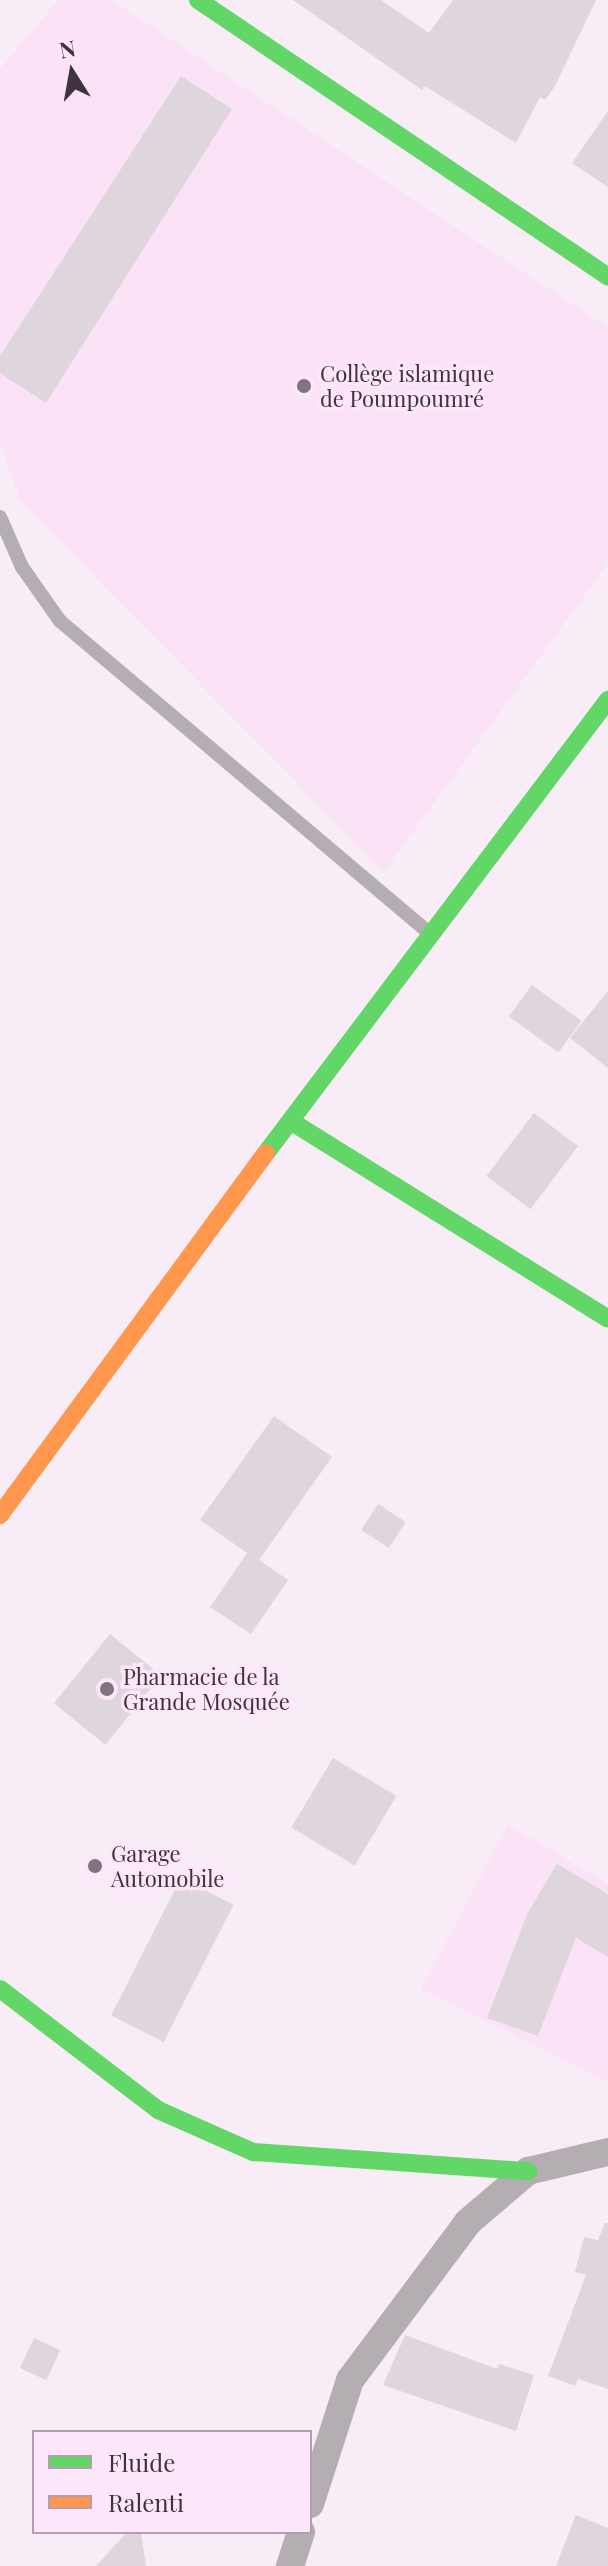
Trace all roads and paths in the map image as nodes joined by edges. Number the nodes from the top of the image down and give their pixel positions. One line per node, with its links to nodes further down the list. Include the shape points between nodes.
1 (198, 0): 2 (street)
2 (608, 277)
3 (0, 517): 5 (lane, via 22,567 60,621)
4 (608, 700): 5 (street)
5 (428, 932): 6 (street)
6 (292, 1122): 7 (street); 8 (street)
7 (608, 1319)
8 (0, 1515)
9 (0, 1989): 11 (street, via 158,2110 253,2152)
10 (608, 2152): 11 (street)
11 (528, 2171): 12 (street, via 468,2222 350,2380)
12 (312, 2498)
13 (300, 2534): 14 (street)
14 (290, 2566)

